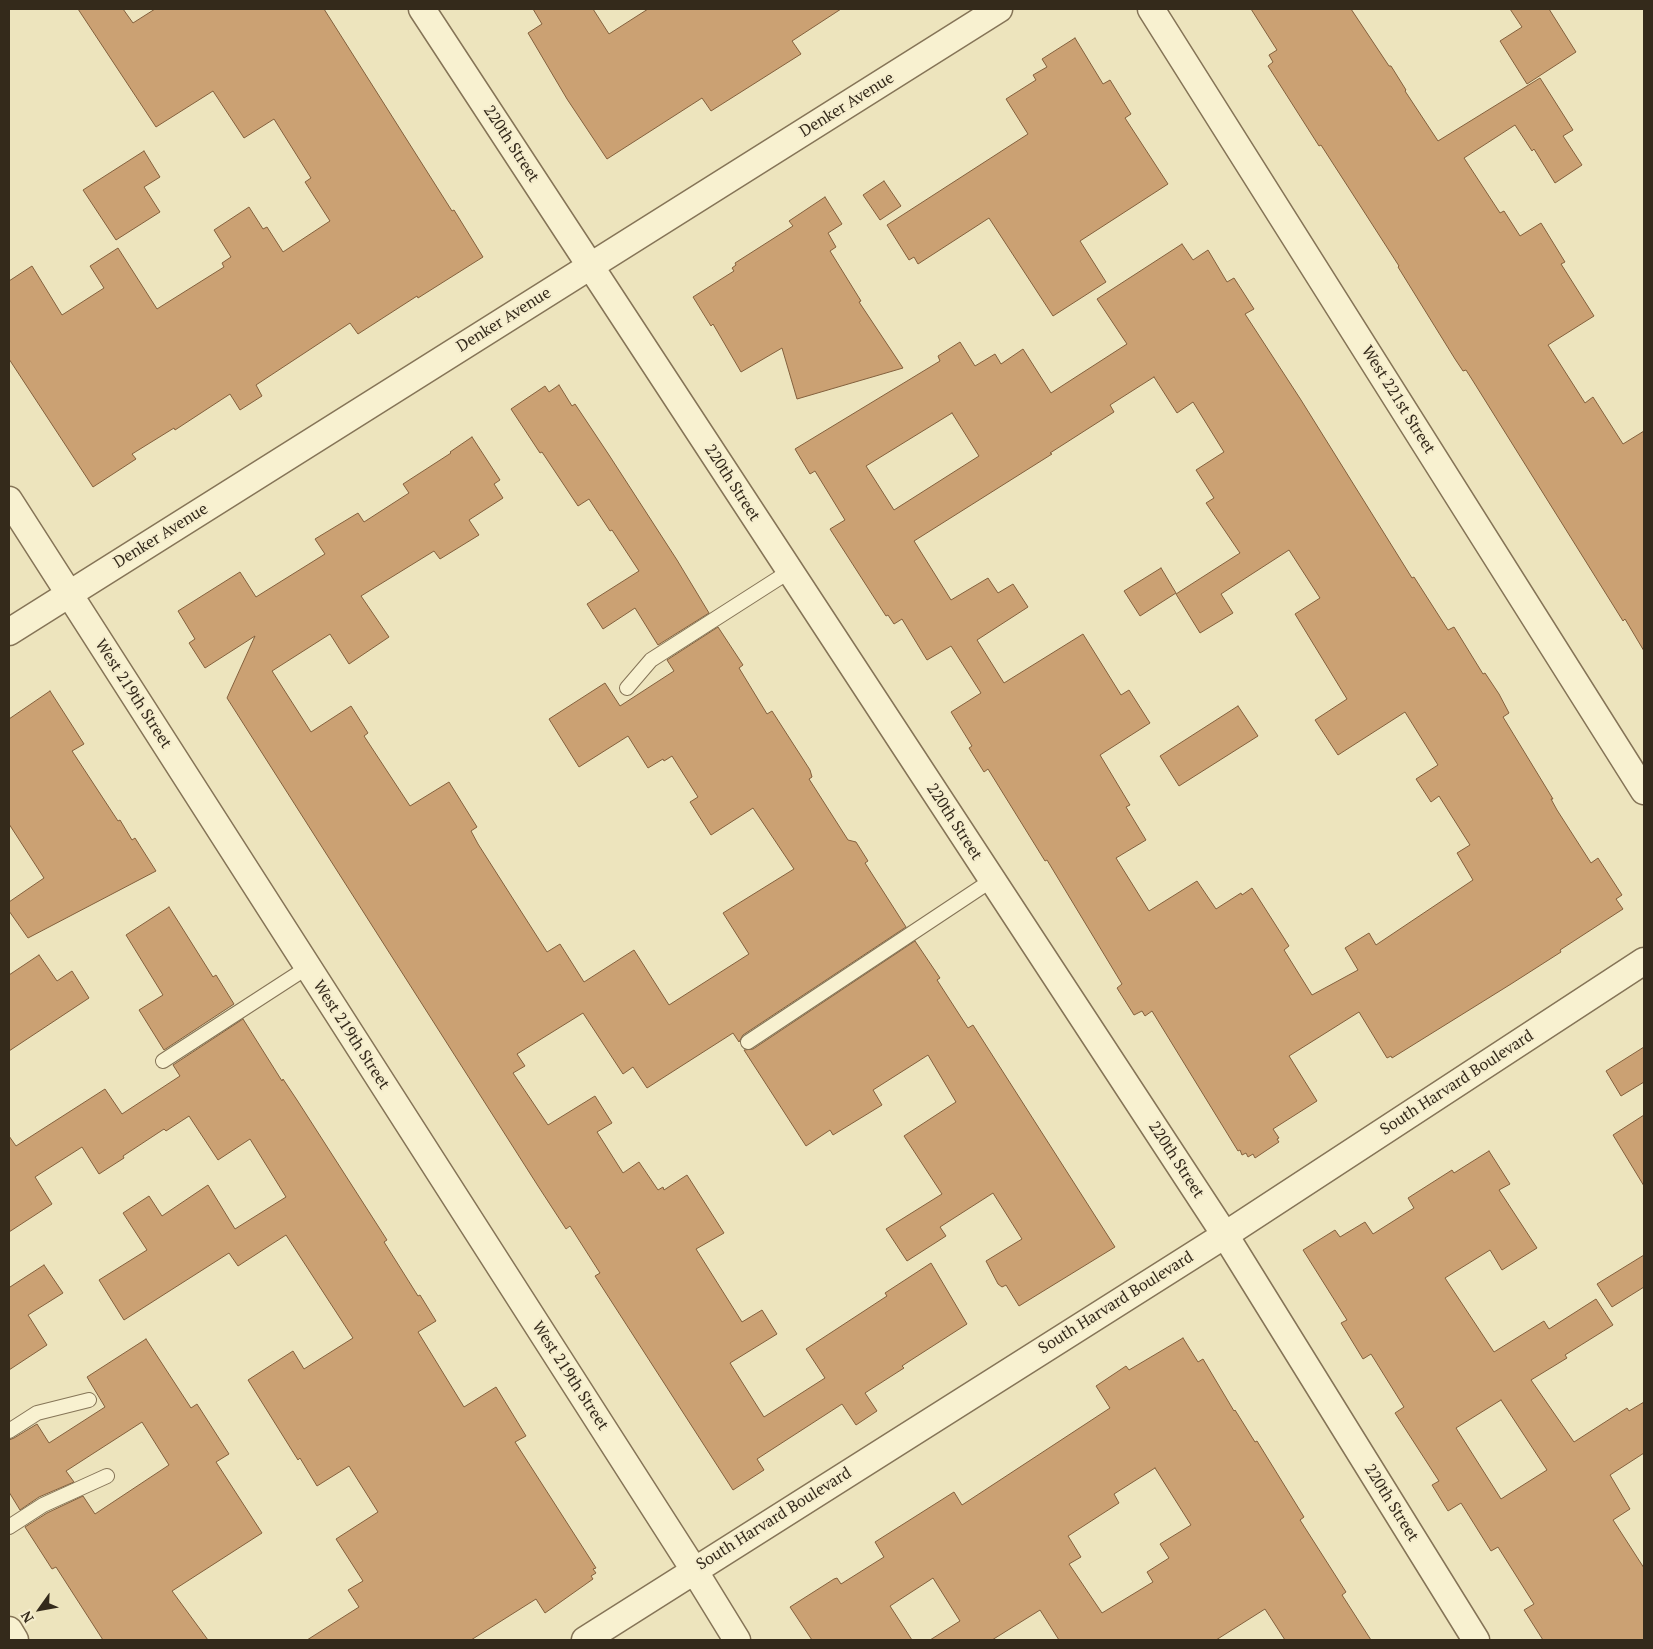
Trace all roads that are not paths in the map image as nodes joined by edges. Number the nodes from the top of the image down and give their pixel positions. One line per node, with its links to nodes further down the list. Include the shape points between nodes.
1 (422, 9): 4 (street, 220th Street)
2 (999, 9): 4 (street, Denker Avenue)
3 (1151, 9): 10 (street, West 221st Street)
4 (590, 266): 6 (street, 220th Street); 7 (street, Denker Avenue)
5 (9, 500): 7 (street, West 219th Street)
6 (790, 571): 9 (lane, via 656,655); 11 (street, 220th Street)
7 (69, 594): 8 (street, Denker Avenue); 13 (street, West 219th Street)
8 (9, 632)
9 (627, 688)
10 (1644, 791)
11 (992, 880): 14 (lane); 16 (street, 220th Street)
12 (1644, 961): 16 (street, South Harvard Boulevard)
13 (308, 966): 15 (lane); 21 (street, West 219th Street)
14 (748, 1042)
15 (163, 1061)
16 (1225, 1235): 21 (street, South Harvard Boulevard); 26 (street, 220th Street)
17 (89, 1400): 18 (lane, via 37,1413)
18 (9, 1431)
19 (108, 1476): 20 (lane, via 43,1505)
20 (9, 1526)
21 (694, 1570): 24 (street, South Harvard Boulevard); 25 (street, West 219th Street)
22 (9, 1630): 23 (street)
23 (16, 1640)
24 (585, 1640)
25 (737, 1640)
26 (1476, 1640)

